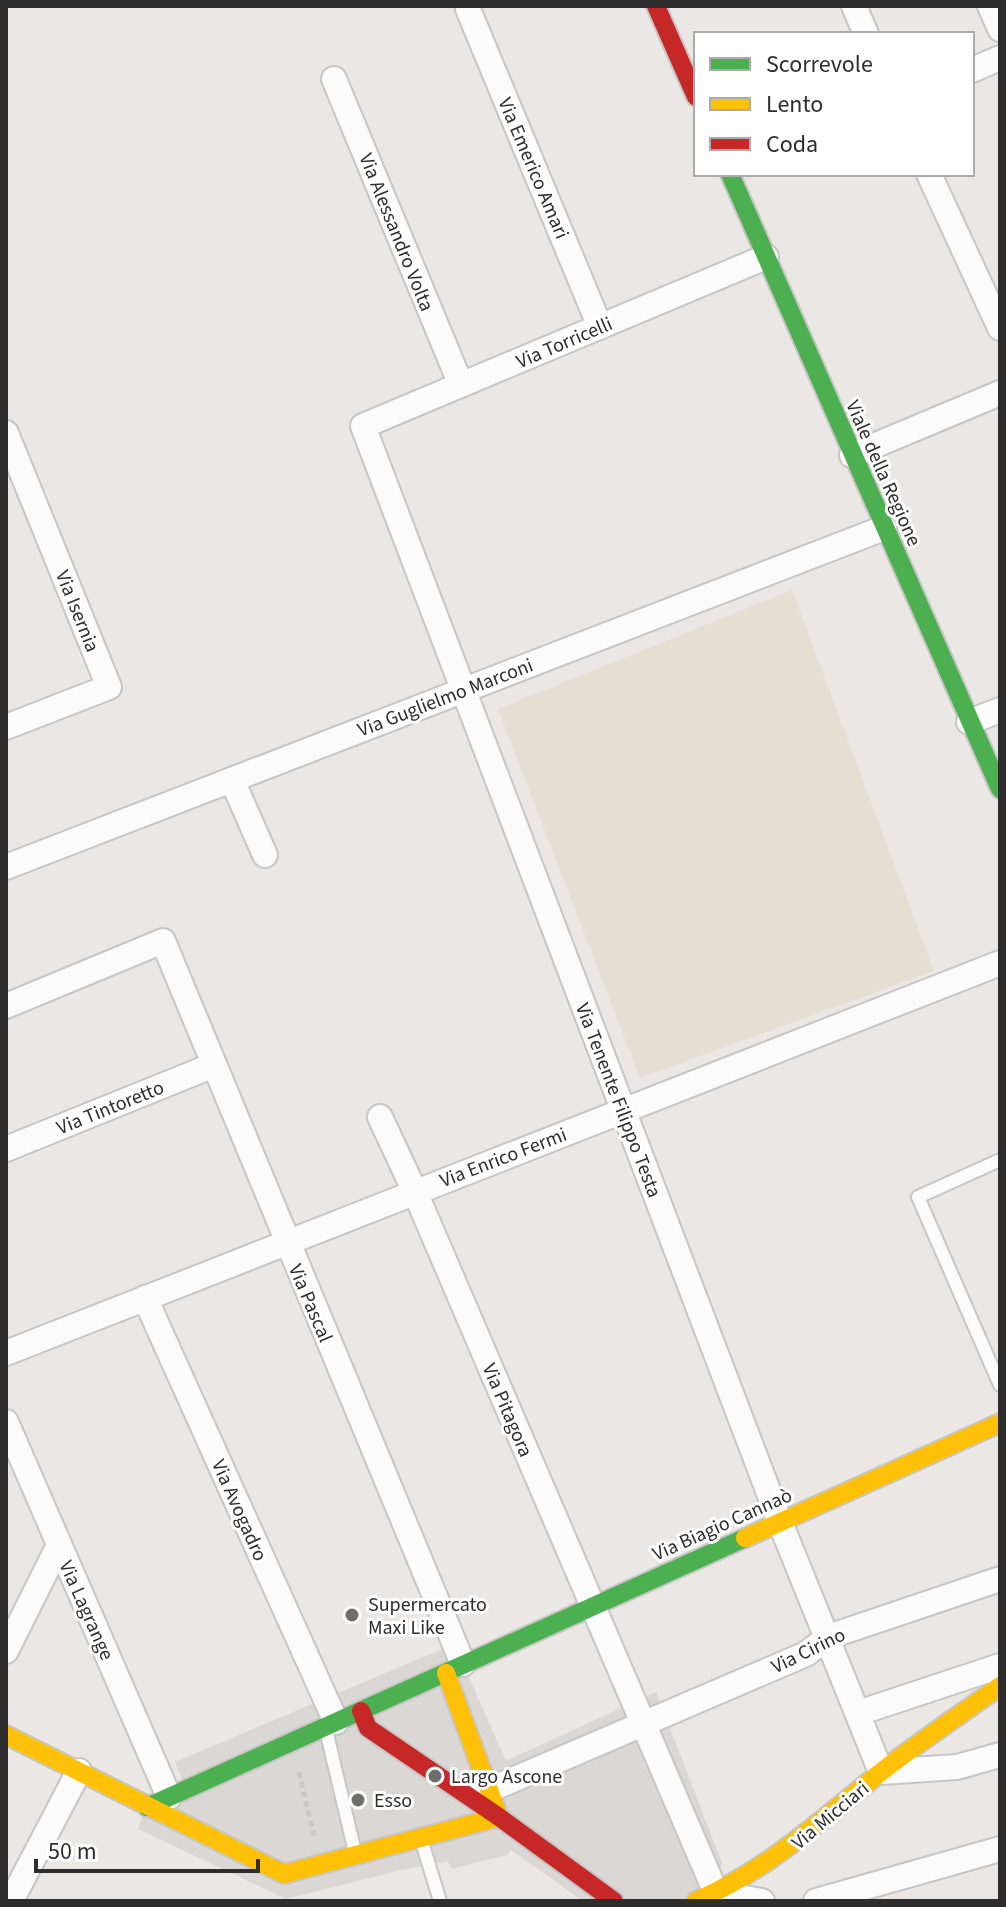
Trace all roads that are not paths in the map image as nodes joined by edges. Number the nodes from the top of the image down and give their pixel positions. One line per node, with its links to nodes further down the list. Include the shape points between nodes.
1 (656, 6): 10 (street)
2 (854, 6): 6 (street)
3 (990, 6): 5 (street)
4 (468, 9): 14 (street, Via Emerico Amari)
5 (1000, 29)
6 (865, 32)
7 (1000, 58): 8 (street)
8 (974, 69)
9 (334, 79): 16 (street, Via Alessandro Volta)
10 (694, 92)
11 (731, 176): 13 (street, Viale della Regione)
12 (930, 176): 15 (street)
13 (766, 257): 14 (street, Via Torricelli); 20 (street, Viale della Regione)
14 (600, 327): 16 (street, Via Torricelli)
15 (1000, 328)
16 (461, 385): 18 (street, Via Torricelli)
17 (1000, 393): 20 (street)
18 (363, 426): 22 (street, Via Tenente Filippo Testa)
19 (6, 433): 25 (street, Via Isernia, via 109,687)
20 (852, 455): 21 (street, Viale della Regione)
21 (884, 528): 22 (street, Via Guglielmo Marconi); 24 (street, Viale della Regione)
22 (463, 690): 26 (street, Via Guglielmo Marconi); 33 (street, Via Tenente Filippo Testa)
23 (1000, 710): 24 (street)
24 (969, 722): 27 (street, Viale della Regione)
25 (6, 727)
26 (232, 780): 28 (street); 29 (street, Via Guglielmo Marconi)
27 (1000, 789)
28 (265, 855)
29 (6, 867)
30 (1000, 963): 33 (street, Via Enrico Fermi)
31 (6, 1006): 32 (street, Via Pascal, via 163,941)
32 (214, 1065): 35 (street, Via Tintoretto); 38 (street, Via Pascal)
33 (623, 1110): 37 (street, Via Enrico Fermi); 44 (street, Via Tenente Filippo Testa)
34 (380, 1117): 37 (street, Via Pitagora)
35 (6, 1149)
36 (1000, 1160): 41 (lane, via 918,1197)
37 (415, 1192): 38 (street, Via Enrico Fermi); 47 (street, Via Pitagora)
38 (286, 1243): 39 (street, Via Enrico Fermi); 51 (street, Via Pascal)
39 (145, 1298): 40 (street, Via Enrico Fermi); 56 (street, Via Avogadro)
40 (6, 1353)
41 (1000, 1385)
42 (6, 1422): 45 (street, Via Lagrange)
43 (1000, 1423): 44 (street, Via Biagio Cannaò)
44 (780, 1522): 47 (street, Via Biagio Cannaò); 48 (street, Via Tenente Filippo Testa)
45 (59, 1545): 49 (street); 62 (street, Via Lagrange)
46 (1000, 1579): 48 (street, Via Cirino)
47 (591, 1607): 51 (street, Via Biagio Cannaò); 54 (street, Via Pitagora)
48 (828, 1637): 54 (street, Via Cirino, via 806,1654 665,1713); 55 (street, Via Tenente Filippo Testa)
49 (6, 1651)
50 (1000, 1666): 55 (street)
51 (454, 1669): 53 (street, Via Biagio Cannaò); 61 (street)
52 (1000, 1686): 60 (street)
53 (361, 1711): 56 (street, Via Biagio Cannaò); 61 (street, via 368,1728)
54 (637, 1713): 61 (street, Via Cirino); 68 (street, Via Pitagora)
55 (858, 1713): 60 (street, Via Tenente Filippo Testa)
56 (330, 1724): 62 (street, Via Biagio Cannaò); 67 (lane)
57 (6, 1735): 59 (street)
58 (1000, 1755): 60 (street, Via Micciari, via 957,1767)
59 (79, 1771): 63 (street); 70 (street)
60 (881, 1772): 68 (street, Via Micciari, via 787,1851)
61 (479, 1794): 64 (street)
62 (169, 1797): 63 (street, Via Biagio Cannaò)
63 (147, 1807): 67 (street, via 284,1874)
64 (499, 1817): 65 (street); 69 (street)
65 (421, 1838): 67 (street); 71 (lane)
66 (1000, 1849): 73 (street)
67 (355, 1855)
68 (706, 1897): 72 (street)
69 (612, 1899)
70 (11, 1901)
71 (440, 1901)
72 (762, 1901)
73 (816, 1901)

